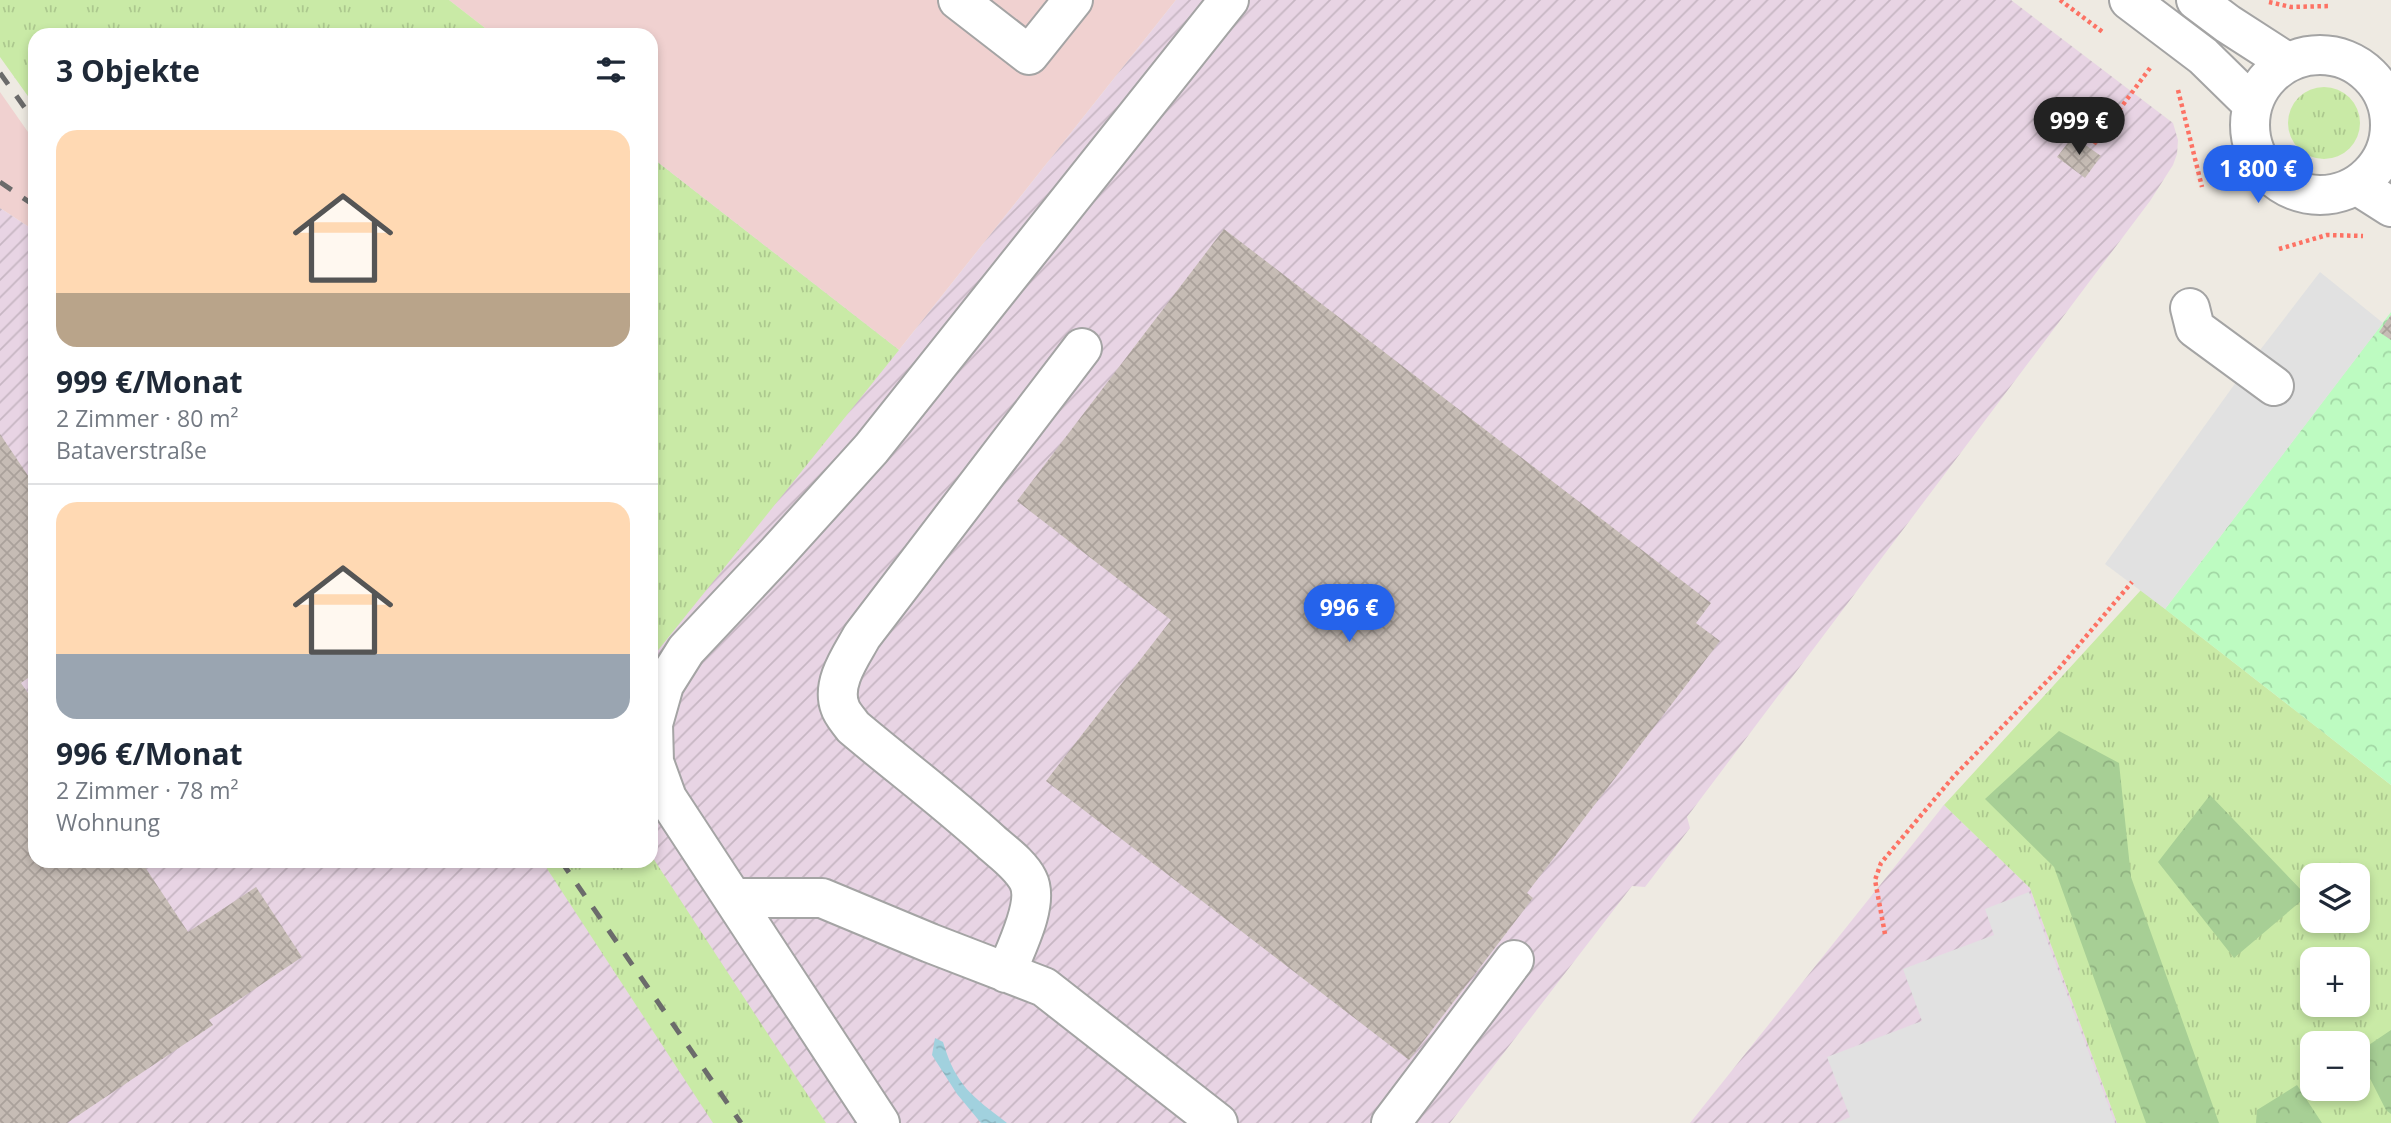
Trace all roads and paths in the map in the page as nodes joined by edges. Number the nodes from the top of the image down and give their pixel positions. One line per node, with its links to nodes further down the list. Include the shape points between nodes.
1 (958, 0): 2 (street, via 1029,55)
2 (1073, 0)
3 (1229, 0): 26 (street, via 871,449 686,650 664,685)
4 (2060, 0): 9 (path)
5 (2129, 0): 15 (street, via 2203,56)
6 (2196, 0): 11 (street)
7 (2265, 0): 8 (path, via 2291,7)
8 (2330, 6)
9 (2110, 38)
10 (2140, 61): 12 (path)
11 (2287, 62): 15 (street, via 2266,80); 17 (street, via 2312,55 2338,57 2361,68 2381,88 2391,116)
12 (2150, 68): 13 (path); 16 (path)
13 (2160, 76)
14 (2169, 83): 19 (path, via 2179,90)
15 (2252, 104): 18 (street, via 2250,132 2258,159 2273,179 2295,192 2327,197)
16 (2094, 144)
17 (2390, 145): 18 (street, via 2378,168)
18 (2358, 186): 20 (street)
19 (2202, 187)
20 (2382, 222): 21 (path)
21 (2279, 249)
22 (2190, 308): 24 (street, via 2195,328)
23 (1082, 348): 31 (street, via 862,636 842,673 839,691 839,706 852,727 976,829 1029,881 1026,924)
24 (2274, 386)
25 (2132, 582): 29 (path, via 2056,672 1954,776 1881,863 1875,880)
26 (658, 706)
27 (658, 773): 28 (street, via 667,798)
28 (733, 898): 31 (street, via 822,898); 32 (street)
29 (1885, 934)
30 (1514, 960): 34 (street)
31 (1006, 972): 33 (street, via 1044,987)
32 (880, 1123)
33 (1218, 1123)
34 (1391, 1123)

